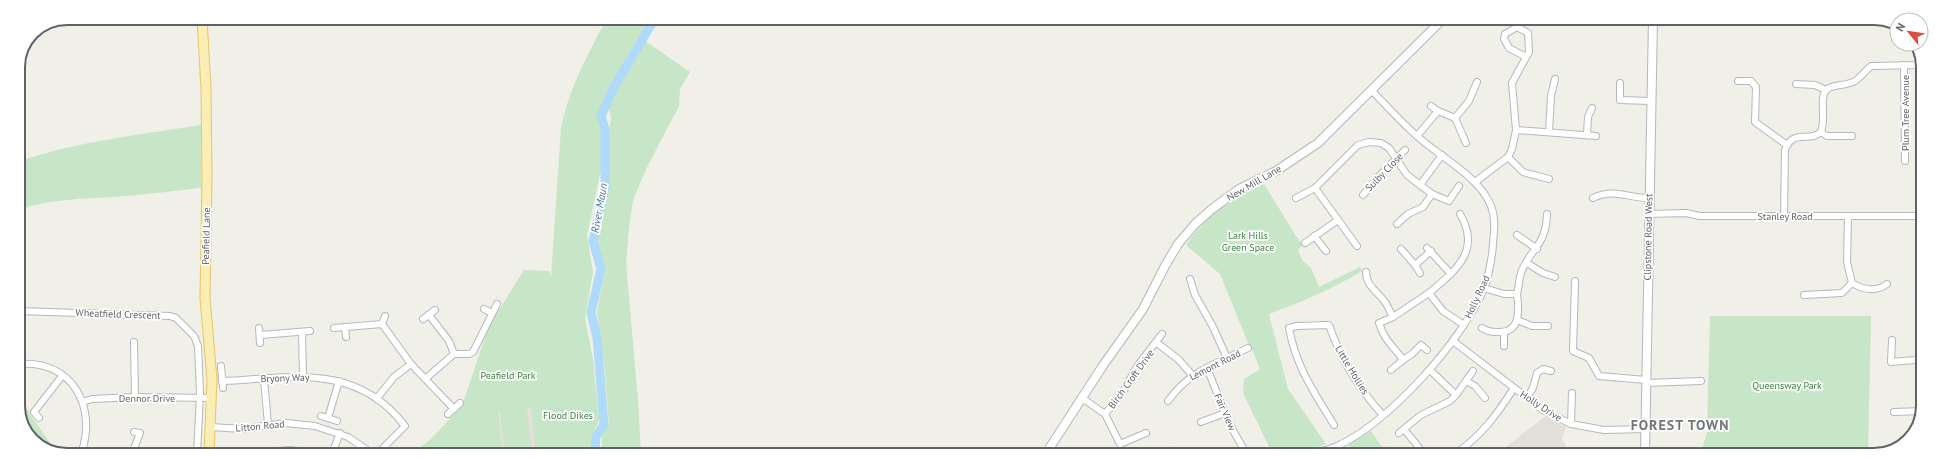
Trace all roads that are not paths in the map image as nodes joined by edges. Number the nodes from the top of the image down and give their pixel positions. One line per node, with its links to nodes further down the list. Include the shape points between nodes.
1 (202, 25): 131 (main road, Peafield Lane, via 207,175 205,298)
2 (1437, 25): 13 (street, New Mill Lane)
3 (1652, 25): 14 (street, Clipstone Road West)
4 (1526, 57): 4 (street, via 1530,48 1528,33 1517,27 1505,34 1504,39 1509,48); 19 (street, via 1512,83)
5 (1904, 65): 6 (street); 12 (street, via 1871,66 1854,82); 32 (street, Plum Tree Avenue)
6 (1916, 65)
7 (1555, 79): 20 (street, via 1551,96)
8 (1738, 81): 27 (street, via 1751,81 1756,87 1756,124)
9 (1477, 82): 18 (street, via 1469,101)
10 (1620, 83): 14 (street, via 1620,100)
11 (1796, 84): 12 (street, via 1815,85)
12 (1826, 90): 21 (street, via 1823,98)
13 (1372, 91): 23 (street, Holly Road); 133 (street, New Mill Lane, via 1318,142 1276,171 1239,189 1196,224 1178,244 1143,309)
14 (1650, 101): 42 (street, Clipstone Road West)
15 (1431, 106): 17 (street)
16 (1592, 108): 22 (street, via 1588,117)
17 (1438, 111): 18 (street); 23 (street)
18 (1455, 118): 26 (street)
19 (1516, 130): 20 (street); 30 (street)
20 (1549, 132): 22 (street)
21 (1821, 132): 25 (street, via 1827,136); 27 (street, via 1815,136 1795,138)
22 (1587, 135): 24 (street)
23 (1417, 136): 29 (street, Holly Road)
24 (1596, 136)
25 (1852, 136)
26 (1466, 143)
27 (1787, 145): 48 (street, via 1784,154)
28 (1405, 150): 31 (street, Sulby Close)
29 (1442, 155): 34 (street, Holly Road); 35 (street)
30 (1508, 157): 33 (street, via 1523,172); 34 (street)
31 (1396, 160): 35 (street, via 1407,175); 37 (street, via 1389,148 1381,143 1369,142 1358,145); 39 (street, Sulby Close)
32 (1905, 161)
33 (1549, 179)
34 (1475, 182): 68 (street, Holly Road, via 1485,194 1494,219 1492,256)
35 (1420, 185): 38 (street)
36 (1459, 186): 38 (street, via 1449,201)
37 (1314, 188): 40 (street); 49 (street)
38 (1432, 194): 50 (street, via 1423,207 1408,214)
39 (1363, 195)
40 (1296, 198)
41 (1593, 198): 42 (street, via 1602,194 1623,193)
42 (1648, 198): 45 (street, Clipstone Road West)
43 (1460, 214): 62 (street, via 1468,231 1468,243 1466,254)
44 (1547, 214): 56 (street, via 1547,227)
45 (1648, 214): 48 (street, Stanley Road); 124 (street, Clipstone Road West)
46 (1848, 216): 47 (street, Stanley Road); 48 (street, Stanley Road); 66 (street, via 1847,262)
47 (1916, 216)
48 (1784, 217)
49 (1338, 220): 52 (street); 54 (street)
50 (1397, 224)
51 (1517, 235): 56 (street)
52 (1314, 236): 53 (street); 57 (street)
53 (1304, 243)
54 (1357, 246)
55 (1401, 249): 59 (street)
56 (1536, 249): 58 (street)
57 (1326, 251)
58 (1527, 263): 63 (street); 70 (street, via 1522,271)
59 (1416, 265): 61 (street); 62 (street, via 1429,250)
60 (1366, 272): 79 (street, via 1372,288 1386,303)
61 (1420, 273)
62 (1451, 274): 69 (street)
63 (1555, 277)
64 (1190, 279): 104 (street, via 1189,288)
65 (1575, 281): 124 (street, via 1573,351 1589,358 1599,376)
66 (1852, 284): 67 (street, via 1875,289); 71 (street, via 1842,293)
67 (1887, 284)
68 (1484, 288): 70 (street, via 1504,294); 83 (street, Holly Road)
69 (1429, 293): 79 (street); 83 (street, via 1443,311)
70 (1517, 294): 81 (street)
71 (1804, 295)
72 (497, 304): 77 (street)
73 (484, 309): 77 (street)
74 (435, 310): 76 (street)
75 (25, 311): 130 (street, Wheatfield Crescent, via 173,316 197,341)
76 (429, 314): 80 (street); 103 (street, via 449,341)
77 (492, 314): 103 (street, via 473,352)
78 (385, 316): 82 (street)
79 (1393, 317): 106 (street, via 1379,323 1383,337)
80 (422, 319)
81 (1517, 320): 84 (street, via 1532,326); 91 (street, via 1513,328)
82 (382, 324): 87 (street); 108 (street)
83 (1464, 325): 96 (street, Holly Road)
84 (1548, 326)
85 (259, 328): 93 (street)
86 (334, 328): 87 (street)
87 (345, 328): 94 (street)
88 (1482, 328): 91 (street, via 1490,332)
89 (310, 331): 90 (street)
90 (302, 332): 93 (street); 117 (street)
91 (1504, 332): 99 (street)
92 (1162, 334): 98 (street, Birch Croft Drive)
93 (260, 335): 97 (street)
94 (346, 337)
95 (1892, 340): 105 (street, via 1891,362)
96 (1453, 341): 112 (street, Holly Road); 126 (street, Holly Drive)
97 (260, 343)
98 (1157, 343): 115 (street, Birch Croft Drive, via 1178,359); 144 (street, Birch Croft Drive, via 1138,365 1123,392)
99 (1504, 346)
100 (1248, 348): 104 (street, Lemont Road)
101 (126, 349): 129 (street, via 134,345)
102 (1427, 350): 106 (street, via 1421,345)
103 (454, 354): 119 (street)
104 (1227, 358): 110 (street, Lemont Road)
105 (1916, 359)
106 (1403, 360): 111 (street)
107 (25, 364): 116 (street, via 37,364)
108 (411, 364): 119 (street); 132 (street, via 394,377)
109 (221, 366): 121 (street)
110 (1207, 368): 115 (street, Lemont Road); 142 (street, Fair View)
111 (1391, 370)
112 (1430, 370): 128 (street); 145 (street, Holly Road)
113 (1472, 371): 123 (street)
114 (1551, 371): 135 (street, via 1543,369 1536,373 1534,385)
115 (1192, 375): 136 (street, Lemont Road, via 1178,387)
116 (62, 376): 137 (street, via 74,386); 147 (street, via 34,412)
117 (303, 376): 118 (street, Bryony Way); 122 (street, Bryony Way)
118 (264, 379): 121 (street, Bryony Way); 152 (street)
119 (425, 379): 139 (street)
120 (1701, 380): 124 (street)
121 (222, 381): 125 (street)
122 (339, 381): 132 (street, Bryony Way); 148 (street)
123 (1466, 381): 128 (street); 134 (street, via 1475,386)
124 (1646, 382): 155 (street, Clipstone Road West)
125 (223, 388)
126 (1514, 388): 135 (street, Holly Drive); 171 (street, via 1488,426)
127 (1572, 393): 151 (street)
128 (1456, 395): 170 (street, via 1450,401 1421,415 1402,431)
129 (135, 397): 130 (street, Dennor Drive); 137 (street, Dennor Drive, via 92,399)
130 (200, 398): 131 (street, Dennor Drive); 162 (street, Wheatfield Crescent)
131 (212, 398): 154 (main road, Peafield Lane)
132 (377, 398): 166 (street, Bryony Way, via 405,426)
133 (1082, 398): 144 (street); 167 (street, New Mill Lane)
134 (1485, 398)
135 (1527, 398): 151 (street, Holly Drive, via 1550,414)
136 (1168, 401)
137 (83, 402): 160 (street, via 87,431)
138 (460, 403): 139 (street)
139 (454, 408): 143 (street)
140 (1915, 411): 141 (street)
141 (1894, 412)
142 (1225, 413): 150 (street); 168 (street, Fair View)
143 (448, 414)
144 (1105, 414): 157 (street, via 1120,444)
145 (1382, 414): 153 (street, Little Hollies, via 1338,351 1328,325 1289,328 1293,350 1306,380); 159 (street, Holly Road, via 1360,432)
146 (321, 416): 148 (street)
147 (39, 418)
148 (328, 418): 149 (street)
149 (337, 421)
150 (1201, 422)
151 (1571, 424): 155 (street, Holly Drive, via 1604,430)
152 (268, 425): 154 (street, Litton Road, via 242,429); 158 (street, Litton Road, via 301,424)
153 (1334, 425)
154 (212, 427): 163 (main road, Peafield Lane)
155 (1645, 429): 172 (street, Clipstone Road West)
156 (134, 432): 161 (street, via 140,433)
157 (1146, 433)
158 (340, 434): 164 (street); 165 (street, Litton Road)
159 (1335, 446): 169 (street, Holly Road)
160 (83, 448)
161 (134, 448)
162 (197, 448)
163 (210, 448)
164 (334, 448)
165 (363, 448)
166 (383, 448)
167 (1049, 448)
168 (1241, 448)
169 (1329, 448)
170 (1419, 448)
171 (1465, 448)
172 (1645, 448)

